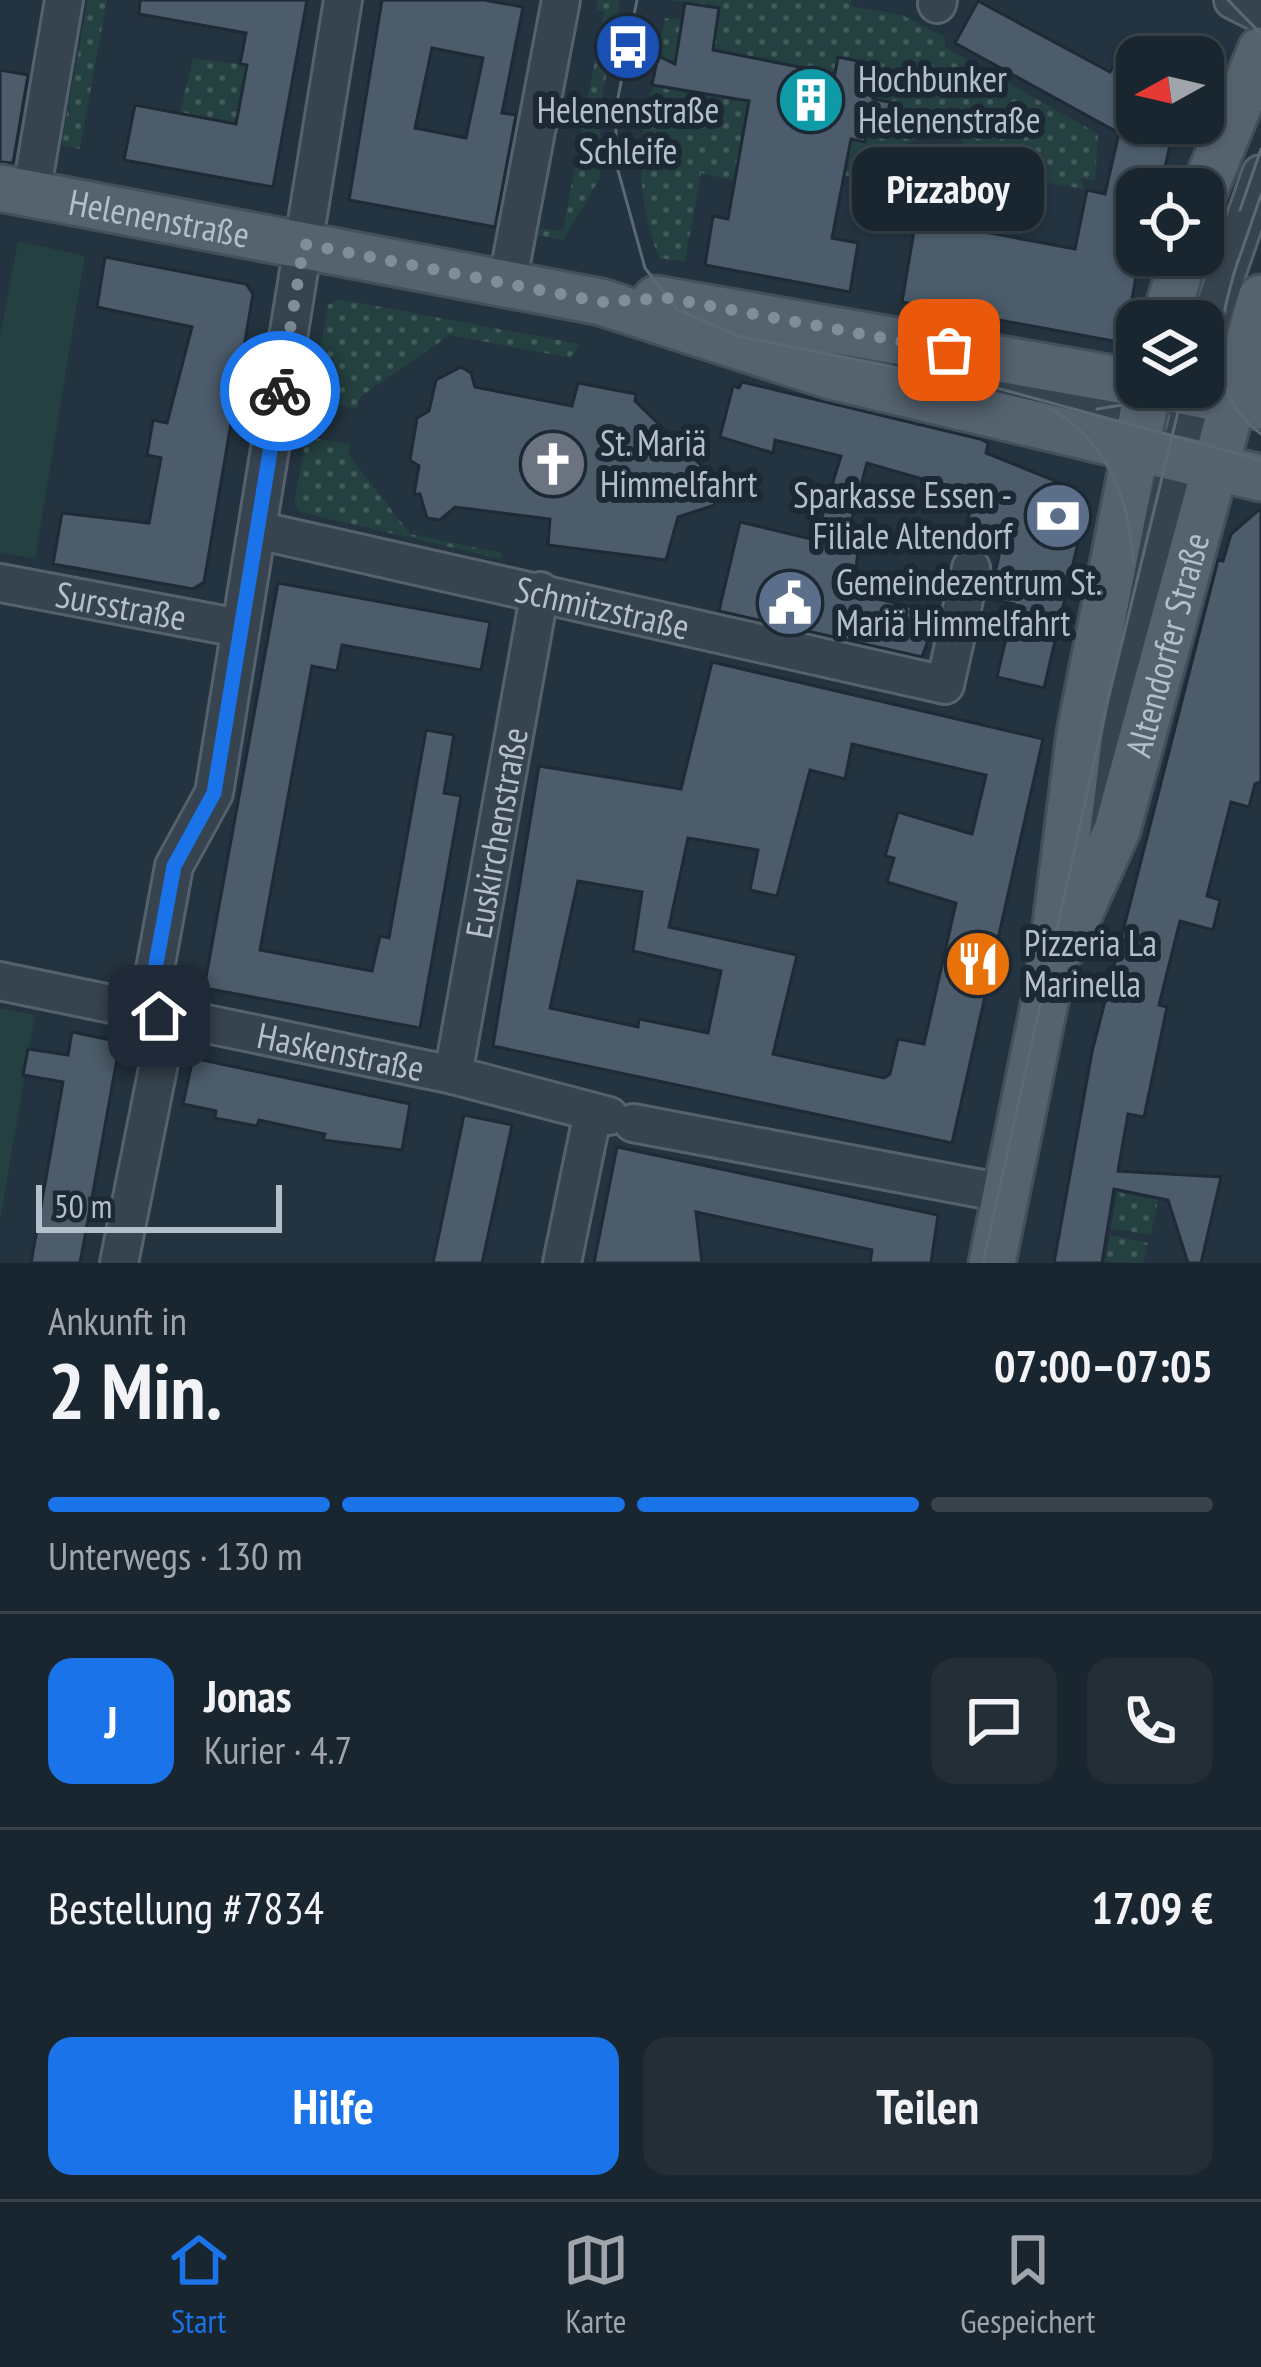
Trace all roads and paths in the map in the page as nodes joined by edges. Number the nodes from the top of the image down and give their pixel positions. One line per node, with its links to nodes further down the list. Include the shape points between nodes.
1 (64, 0): 9 (street)
2 (343, 0): 10 (street)
3 (561, 0): 11 (street)
4 (1233, 0): 5 (street)
5 (1261, 14)
6 (1261, 50): 7 (main road)
7 (1213, 168)
8 (1261, 174): 13 (street)
9 (15, 191): 10 (main road, Helenenstraße)
10 (304, 244): 11 (main road, Helenenstraße); 23 (street)
11 (507, 284): 14 (main road, Helenenstraße)
12 (1261, 298): 15 (main road, Altendorfer Straße)
13 (1217, 300)
14 (601, 302): 16 (main road, Helenenstraße, via 667,298); 18 (street); 21 (main road, Helenenstraße, via 830,376)
15 (1224, 341)
16 (1116, 377)
17 (1116, 401): 18 (street)
18 (1089, 406): 21 (street)
19 (1181, 408): 21 (main road, Altendorfer Straße)
20 (1181, 408): 21 (main road, Altendorfer Straße)
21 (1178, 453): 22 (main road, Helenenstraße); 29 (main road, Altendorfer Straße, via 1080,733); 29 (main road, Altendorfer Straße, via 1117,830)
22 (1261, 478)
23 (257, 530): 26 (street, Schmitzstraße); 27 (street)
24 (970, 568): 26 (street, Schmitzstraße, via 945,685)
25 (0, 583): 27 (street, Sursstraße)
26 (540, 591): 31 (street, Euskirchenstraße)
27 (239, 628): 30 (street, via 214,793 174,866 153,980)
28 (0, 981): 30 (street, Haskenstraße)
29 (1049, 981): 33 (main road, Altendorfer Straße)
30 (159, 1016): 31 (street, Haskenstraße); 34 (street, via 158,1063)
31 (453, 1075): 32 (street, Haskenstraße)
32 (612, 1117): 33 (street, Haskenstraße); 35 (street)
33 (1003, 1193): 36 (main road, Altendorfer Straße)
34 (119, 1263)
35 (562, 1263)
36 (992, 1263)

